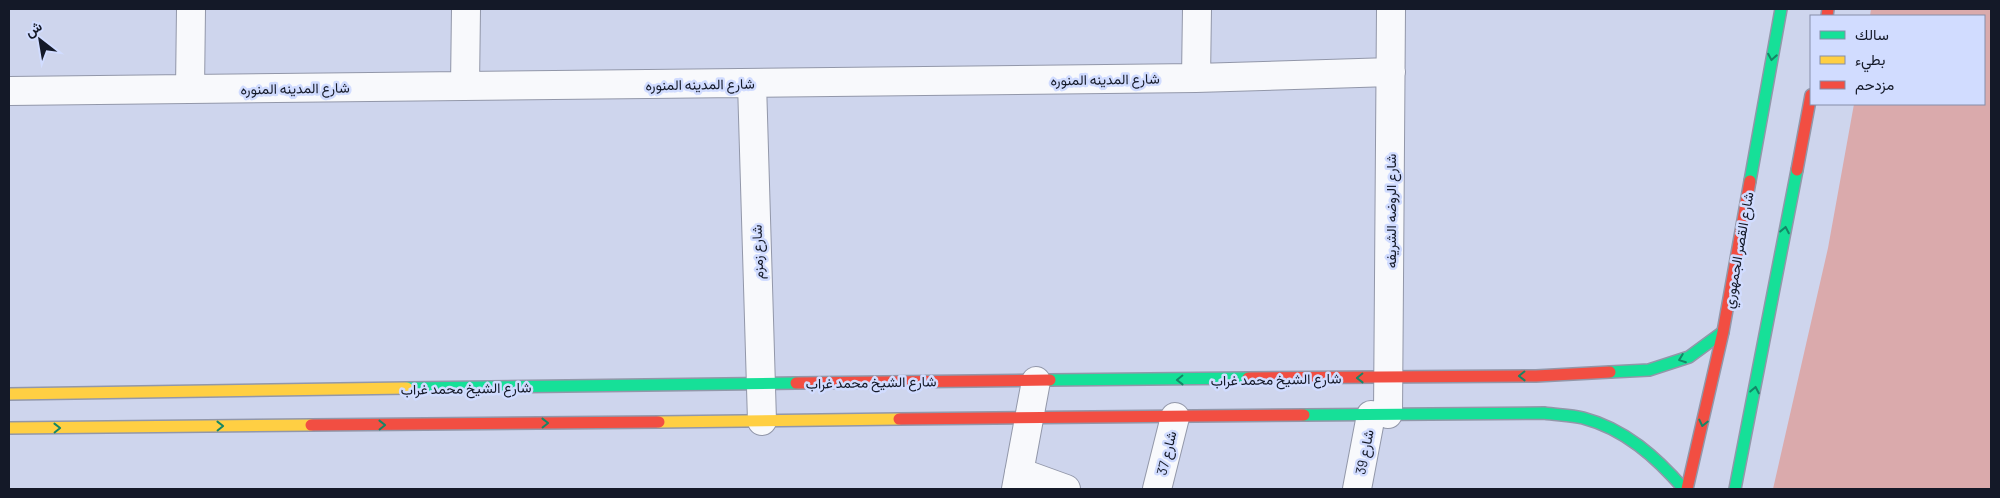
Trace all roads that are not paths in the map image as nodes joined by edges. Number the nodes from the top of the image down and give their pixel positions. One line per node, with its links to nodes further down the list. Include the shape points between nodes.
1 (191, 9): 10 (street)
2 (466, 9): 9 (street)
3 (1197, 9): 7 (street)
4 (1392, 9): 6 (street, شارع الروضه الشريفه)
5 (1781, 9): 13 (main road, شارع القصر الجمهوري, one-way to 13)
6 (1391, 72): 7 (street, شارع المدينه المنوره); 14 (street, شارع الروضه الشريفه)
7 (1196, 78): 8 (street, شارع المدينه المنوره)
8 (752, 83): 9 (street, شارع المدينه المنوره); 16 (street, شارع زمزم)
9 (465, 86): 10 (street, شارع المدينه المنوره)
10 (190, 89): 11 (street, شارع المدينه المنوره)
11 (9, 91)
12 (1810, 100): 28 (main road, one-way to 12)
13 (1723, 332): 14 (main road, شارع الشيخ محمد غراب, one-way to 14, via 1689,357 1649,370 1536,376); 27 (main road, شارع القصر الجمهوري, one-way to 27)
14 (1389, 378): 15 (main road, شارع الشيخ محمد غراب, one-way to 15); 18 (street, شارع الروضه الشريفه)
15 (1036, 381): 16 (main road, شارع الشيخ محمد غراب); 20 (street)
16 (761, 384): 17 (main road, شارع الشيخ محمد غراب); 21 (street, شارع زمزم)
17 (9, 394)
18 (1380, 414): 19 (main road); 26 (street, شارع 39); 27 (main road, via 1544,413 1586,419 1625,435 1660,460)
19 (1175, 417): 20 (main road); 25 (street, شارع 37)
20 (1029, 418): 21 (main road); 23 (street)
21 (762, 421): 22 (main road, one-way to 21)
22 (9, 428)
23 (1017, 481): 24 (street)
24 (1066, 489)
25 (1157, 489)
26 (1357, 489)
27 (1686, 489)
28 (1736, 489)

